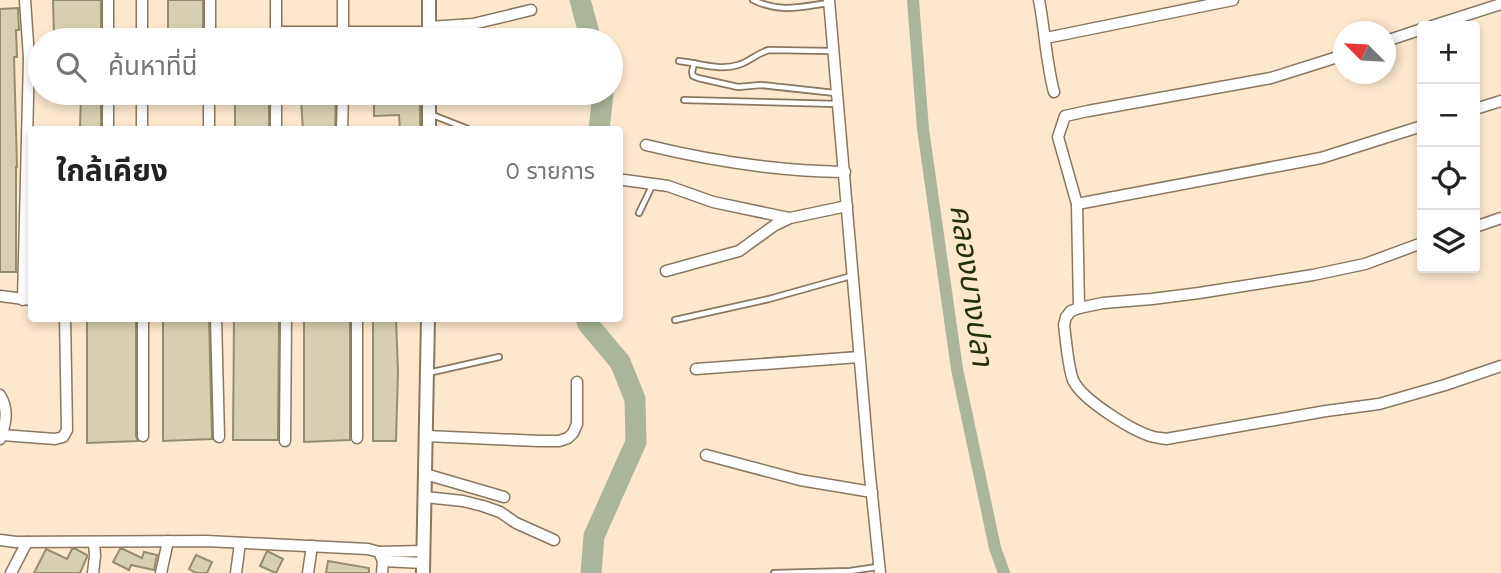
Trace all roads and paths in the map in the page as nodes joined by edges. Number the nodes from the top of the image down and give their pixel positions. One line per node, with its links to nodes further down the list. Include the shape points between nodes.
1 (25, 0): 25 (street)
2 (108, 0): 15 (street)
3 (142, 0): 16 (street)
4 (210, 0): 17 (street)
5 (276, 0): 18 (street)
6 (343, 0): 19 (street)
7 (429, 0): 20 (street)
8 (753, 0): 11 (lane, via 782,9)
9 (1039, 0): 24 (street)
10 (1233, 0): 24 (street)
11 (829, 2): 26 (street)
12 (1501, 4): 14 (street)
13 (531, 10): 21 (street)
14 (1448, 21)
15 (108, 28)
16 (142, 28)
17 (210, 28)
18 (276, 28)
19 (343, 28)
20 (429, 28)
21 (453, 28)
22 (1417, 31): 23 (street)
23 (1396, 37)
24 (1046, 38): 30 (street)
25 (28, 44)
26 (834, 51): 29 (lane, via 769,50 728,67); 31 (street)
27 (1333, 58): 57 (street, via 1271,78 1065,116 1058,137)
28 (679, 61): 29 (lane)
29 (694, 63): 31 (lane, via 692,72 698,78)
30 (1054, 92)
31 (838, 99): 32 (lane); 53 (street)
32 (684, 100)
33 (1501, 100): 41 (street)
34 (29, 105): 43 (street)
35 (108, 105): 44 (street)
36 (142, 105): 45 (street)
37 (209, 105): 46 (street)
38 (276, 105): 47 (street)
39 (343, 105): 48 (street)
40 (429, 105): 42 (street)
41 (1480, 107)
42 (429, 113): 49 (street); 50 (lane)
43 (28, 126)
44 (108, 126)
45 (142, 126)
46 (209, 126)
47 (276, 126)
48 (342, 126)
49 (429, 126)
50 (461, 126)
51 (1417, 128): 57 (street, via 1321,158)
52 (646, 145): 53 (street, via 703,158 808,172)
53 (845, 172): 58 (street)
54 (28, 179): 67 (street)
55 (624, 180): 56 (street)
56 (653, 184): 59 (lane); 60 (street)
57 (1077, 204): 68 (street)
58 (847, 206): 60 (street); 65 (street)
59 (639, 213)
60 (790, 218): 64 (street, via 739,251)
61 (1501, 218): 62 (street)
62 (1480, 225)
63 (1417, 245): 68 (street, via 1365,264 1313,275)
64 (666, 271)
65 (852, 276): 69 (lane); 77 (street)
66 (0, 296): 67 (street)
67 (27, 300)
68 (1079, 308): 78 (street, via 1071,311 1064,325 1073,380 1107,412 1154,438 1379,404)
69 (675, 320)
70 (65, 322): 85 (street, via 67,430 55,439)
71 (143, 322): 83 (street)
72 (216, 322): 86 (street)
73 (286, 322): 88 (street)
74 (357, 322): 87 (street)
75 (428, 322): 80 (street)
76 (499, 357): 80 (lane)
77 (859, 357): 79 (street); 91 (street)
78 (1501, 366)
79 (696, 369)
80 (427, 373): 84 (street)
81 (578, 382): 84 (street, via 577,424 568,438)
82 (0, 394): 85 (street, via 6,405)
83 (143, 436)
84 (426, 436): 90 (street)
85 (1, 437)
86 (219, 438)
87 (357, 438)
88 (285, 441)
89 (706, 455): 91 (street, via 800,480)
90 (425, 474): 92 (street); 93 (street)
91 (872, 492): 103 (street)
92 (425, 497): 95 (street, via 483,506); 102 (street)
93 (504, 497)
94 (0, 540): 97 (street)
95 (554, 540)
96 (168, 541): 98 (street); 99 (street); 106 (street)
97 (27, 542): 98 (street); 104 (street)
98 (94, 542): 105 (street)
99 (240, 543): 100 (street); 107 (street)
100 (312, 546): 101 (street, via 368,549); 108 (street)
101 (381, 556): 102 (street); 109 (street)
102 (423, 562)
103 (880, 570): 110 (lane)
104 (11, 573)
105 (93, 573)
106 (161, 573)
107 (236, 573)
108 (308, 573)
109 (382, 573)
110 (774, 573)

